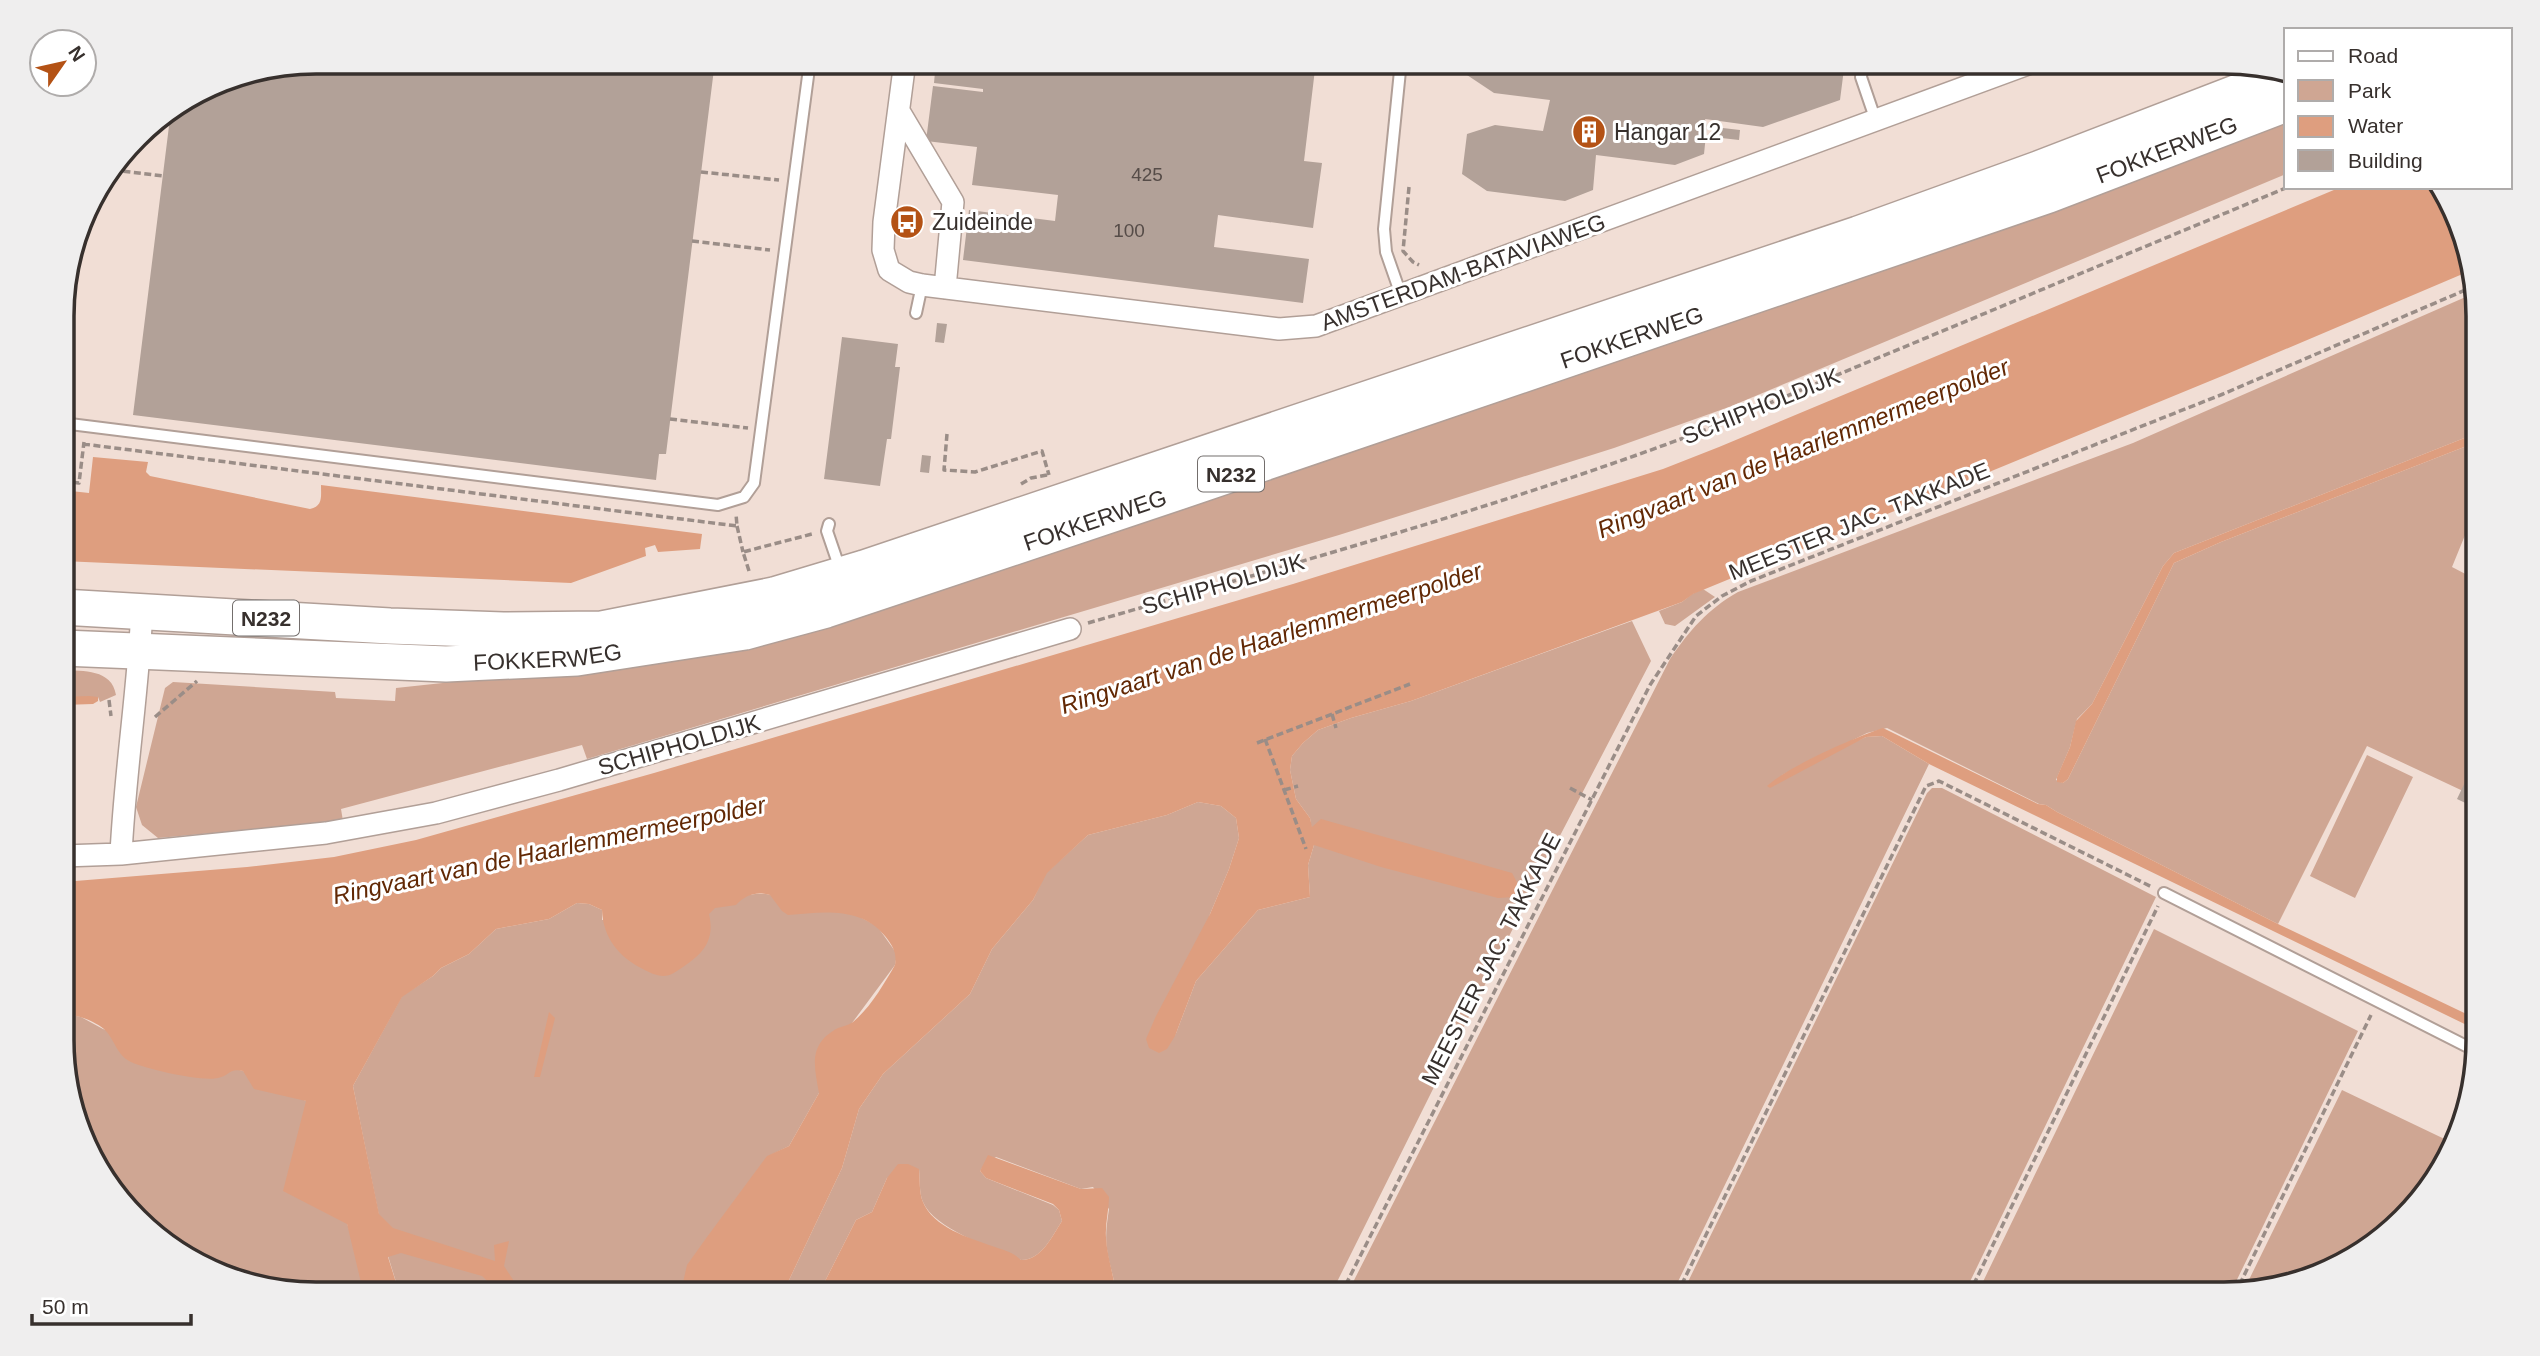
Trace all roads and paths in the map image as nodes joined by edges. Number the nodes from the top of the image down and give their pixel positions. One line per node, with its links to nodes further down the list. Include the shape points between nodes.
1 (808, 74): 13 (lane)
2 (903, 74): 8 (street)
3 (1401, 74): 20 (lane, via 1384,229 1385,252)
4 (1861, 74): 9 (lane)
5 (2001, 74): 9 (street, AMSTERDAM-BATAVIAWEG)
6 (2272, 79): 32 (main road, FOKKERWEG / N232, via 1858,234)
7 (2284, 105): 37 (main road, FOKKERWEG / N232, via 2010,209 1164,497 825,610 745,632 577,659 459,664)
8 (898, 111): 17 (street, AMSTERDAM-BATAVIAWEG, via 883,250 889,270); 18 (street, via 953,202)
9 (1876, 121): 20 (street, AMSTERDAM-BATAVIAWEG)
10 (121, 171): 12 (path)
11 (701, 172): 13 (path)
12 (163, 176)
13 (794, 182): 16 (lane)
14 (2284, 189): 35 (path, SCHIPHOLDIJK, via 1630,459)
15 (692, 241): 16 (path)
16 (784, 252): 25 (lane)
17 (922, 285): 18 (street, AMSTERDAM-BATAVIAWEG); 21 (lane)
18 (945, 288): 20 (street, AMSTERDAM-BATAVIAWEG, via 1279,329 1316,327)
19 (2464, 290): 48 (path, MEESTER JAC. TAKKADE, via 2223,394 1722,596 1684,631 1650,685)
20 (1401, 295)
21 (916, 313)
22 (670, 419): 25 (path)
23 (74, 425): 24 (lane)
24 (85, 426): 25 (lane, via 718,505 744,497 754,483); 28 (path, via 79,483)
25 (761, 430)
26 (947, 434): 27 (path, via 944,470 975,472 1042,451)
27 (1049, 475)
28 (74, 482)
29 (828, 524): 32 (lane)
30 (737, 526): 31 (path)
31 (744, 552)
32 (842, 575): 34 (main road, FOKKERWEG / N232, via 774,595 602,629 390,626)
33 (74, 607): 34 (main road, FOKKERWEG / N232)
34 (142, 610): 37 (street)
35 (1070, 629): 50 (street, SCHIPHOLDIJK, via 436,813 326,833)
36 (74, 648): 37 (main road, FOKKERWEG / N232)
37 (140, 651): 50 (street)
38 (1410, 684): 40 (path)
39 (109, 700): 41 (path)
40 (1332, 714): 42 (path); 43 (path)
41 (110, 727)
42 (1336, 728)
43 (1265, 739): 44 (path); 47 (path)
44 (1257, 743)
45 (1298, 786): 47 (path)
46 (1570, 788): 48 (path)
47 (1284, 790): 49 (path)
48 (1592, 800): 55 (path, MEESTER JAC. TAKKADE)
49 (1306, 849)
50 (121, 853): 51 (street, SCHIPHOLDIJK)
51 (74, 855)
52 (2164, 893): 53 (lane); 56 (path, via 1939,781 1926,786); 57 (path)
53 (2378, 1001): 54 (lane); 58 (path)
54 (2466, 1046)
55 (1347, 1282)
56 (1683, 1282)
57 (1975, 1282)
58 (2241, 1282)

